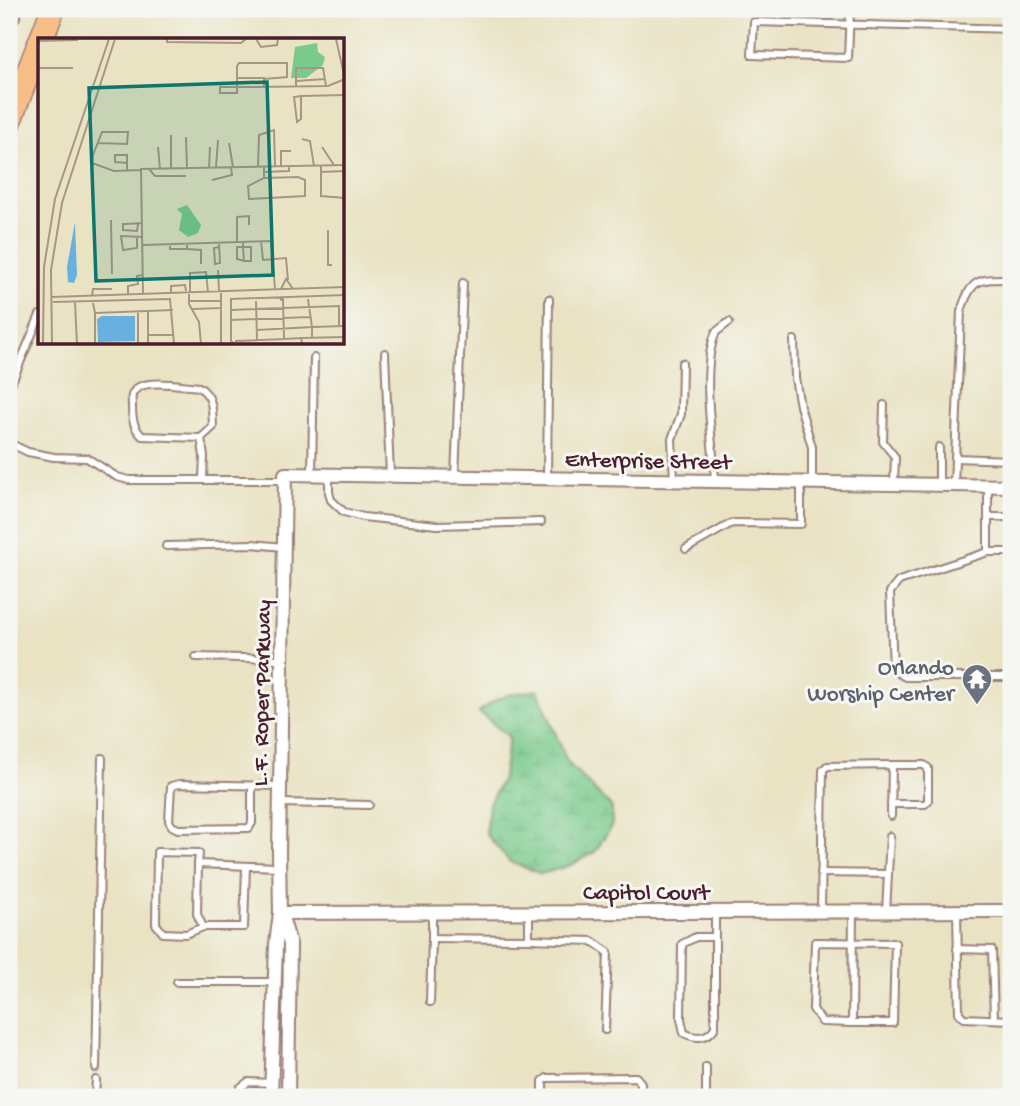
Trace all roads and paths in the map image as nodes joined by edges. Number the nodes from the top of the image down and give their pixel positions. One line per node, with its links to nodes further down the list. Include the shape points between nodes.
1 (53, 9): 6 (highway)
2 (850, 9): 4 (lane)
3 (1006, 9): 5 (lane)
4 (850, 25): 4 (lane, via 848,58 752,55 754,22); 5 (lane)
5 (1009, 29)
6 (42, 38)
7 (38, 49): 8 (highway)
8 (9, 122)
9 (1011, 279): 23 (lane, via 983,279 964,300)
10 (463, 283): 29 (lane)
11 (549, 299): 30 (lane)
12 (38, 321): 18 (lane)
13 (729, 322): 33 (lane, via 716,332 709,359 709,433)
14 (794, 340): 34 (lane, via 796,387 812,447)
15 (385, 353): 27 (lane)
16 (314, 358): 25 (lane)
17 (682, 363): 32 (lane, via 681,414 672,439)
18 (9, 389)
19 (884, 405): 35 (lane, via 883,442 895,457)
20 (201, 438): 20 (lane, via 142,436 132,413 135,389 149,383 200,387 211,399 212,426); 31 (lane)
21 (9, 443): 31 (lane, via 54,457 87,458 130,480)
22 (939, 447): 36 (lane)
23 (955, 458): 24 (lane); 37 (lane)
24 (1011, 460)
25 (312, 475): 26 (street, Enterprise Street); 28 (street, Enterprise Street)
26 (329, 475): 27 (street, Enterprise Street); 42 (lane, via 331,500 344,512 363,517 437,525)
27 (390, 476): 29 (street, Enterprise Street)
28 (285, 477): 31 (lane); 44 (street, L.F. Roper Parkway)
29 (455, 477): 30 (street, Enterprise Street)
30 (547, 478): 32 (street, Enterprise Street)
31 (204, 479)
32 (674, 480): 33 (street, Enterprise Street)
33 (715, 481): 34 (street, Enterprise Street)
34 (807, 482): 35 (street, Enterprise Street); 45 (lane, via 801,524 732,523)
35 (894, 484): 36 (street, Enterprise Street)
36 (939, 484): 37 (street, Enterprise Street)
37 (954, 485): 38 (street, Enterprise Street)
38 (988, 485): 39 (street, Enterprise Street); 40 (lane)
39 (1011, 486)
40 (988, 517): 41 (lane); 46 (lane)
41 (1011, 517)
42 (541, 522)
43 (166, 546): 44 (lane)
44 (284, 547): 49 (street, L.F. Roper Parkway)
45 (686, 549)
46 (988, 552): 47 (lane); 50 (lane, via 899,581 890,592 893,670 905,677)
47 (1011, 552)
48 (195, 657): 49 (lane)
49 (282, 659): 54 (street, L.F. Roper Parkway)
50 (1011, 677)
51 (102, 758): 88 (lane)
52 (892, 765): 56 (lane); 56 (lane, via 928,768 928,801); 63 (lane, via 827,766 823,770)
53 (252, 786): 53 (lane, via 171,786 169,821 178,829 248,828); 54 (lane)
54 (280, 786): 55 (street, L.F. Roper Parkway)
55 (280, 803): 57 (lane); 62 (street, L.F. Roper Parkway)
56 (891, 804): 58 (lane)
57 (369, 805)
58 (891, 816)
59 (890, 836): 64 (lane)
60 (198, 864): 61 (lane); 74 (lane, via 197,914); 74 (lane, via 199,853 158,852 156,924 163,933 186,934)
61 (246, 866): 62 (lane); 74 (lane, via 244,927)
62 (279, 867): 73 (street, L.F. Roper Parkway)
63 (821, 873): 64 (lane); 70 (lane)
64 (888, 874): 72 (lane)
65 (957, 911): 66 (street, Capitol Court); 72 (street, Capitol Court); 79 (lane)
66 (1011, 911)
67 (432, 912): 68 (street, Capitol Court); 73 (street, Capitol Court); 76 (lane)
68 (529, 912): 69 (street, Capitol Court); 77 (lane)
69 (715, 912): 70 (street, Capitol Court); 75 (lane)
70 (821, 912): 71 (street, Capitol Court)
71 (853, 912): 72 (street, Capitol Court); 78 (lane)
72 (886, 912)
73 (281, 913): 81 (street, L.F. Roper Parkway); 94 (street, L.F. Roper Parkway, via 290,944)
74 (204, 927)
75 (715, 937): 75 (lane, via 715,1027 703,1037 689,1035 684,1033 681,1019 682,944 696,937)
76 (432, 938): 77 (lane); 82 (lane)
77 (529, 939): 86 (lane, via 592,941 608,952)
78 (853, 942): 85 (lane); 85 (lane, via 815,942 813,1009 822,1022); 85 (lane, via 895,943 893,1023)
79 (957, 949): 83 (lane, via 959,1013 964,1018); 83 (lane, via 992,950)
80 (177, 982): 81 (lane)
81 (275, 982): 90 (street, L.F. Roper Parkway)
82 (430, 1002)
83 (994, 1019): 84 (lane)
84 (1011, 1020)
85 (852, 1023)
86 (605, 1030)
87 (706, 1067): 97 (lane)
88 (96, 1068)
89 (96, 1080): 91 (lane)
90 (272, 1083): 92 (lane, via 248,1082 240,1088); 93 (street, L.F. Roper Parkway)
91 (95, 1097)
92 (240, 1097)
93 (271, 1097)
94 (288, 1097)
95 (543, 1097): 96 (lane, via 547,1079 636,1077)
96 (641, 1097)
97 (706, 1097)

